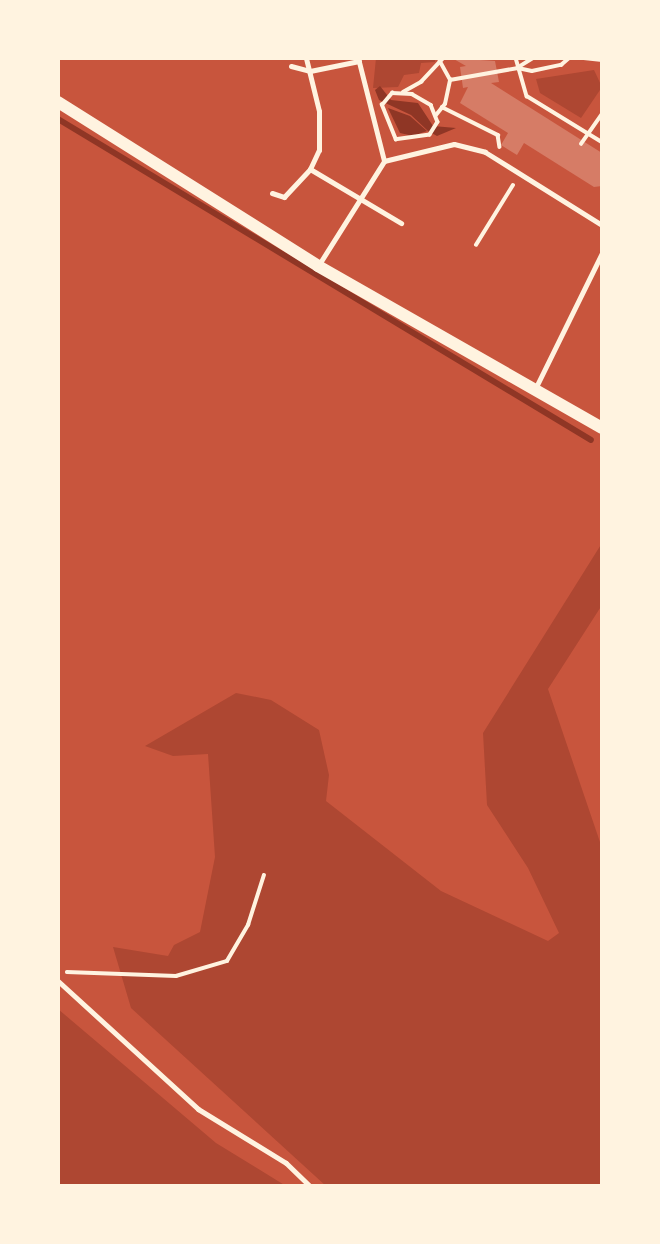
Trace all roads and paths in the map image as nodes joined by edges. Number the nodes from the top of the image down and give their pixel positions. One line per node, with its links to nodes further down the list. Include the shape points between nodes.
1 (306, 58): 11 (lane)
2 (516, 58): 10 (path)
3 (534, 58): 10 (path)
4 (569, 58): 10 (path, via 561,65 533,71)
5 (584, 58): 8 (path)
6 (358, 59): 11 (lane); 23 (lane)
7 (442, 60): 12 (path); 13 (path, via 421,82)
8 (602, 60)
9 (292, 66): 11 (lane)
10 (518, 68): 12 (path); 21 (path, via 527,96)
11 (310, 71): 24 (lane, via 321,136)
12 (450, 80): 17 (path, via 445,104)
13 (401, 93): 15 (path, via 392,93); 17 (path, via 422,98)
14 (58, 102): 32 (street)
15 (382, 105)
16 (602, 114): 22 (path)
17 (436, 115): 19 (path, via 438,122)
18 (391, 131): 20 (path, via 396,140)
19 (430, 135)
20 (406, 141)
21 (602, 142)
22 (582, 144)
23 (384, 161): 27 (lane); 29 (lane, via 454,144 471,145)
24 (310, 169): 26 (lane, via 284,197); 27 (lane)
25 (510, 190): 30 (path)
26 (272, 193)
27 (359, 200): 28 (lane); 32 (lane)
28 (401, 223)
29 (602, 225)
30 (476, 245)
31 (602, 253): 33 (lane)
32 (318, 266): 33 (street)
33 (536, 387): 34 (street)
34 (602, 428)
35 (264, 875): 36 (path, via 248,926 227,961 176,976)
36 (58, 972)
37 (58, 981): 38 (lane, via 198,1109 286,1163)
38 (310, 1186)

